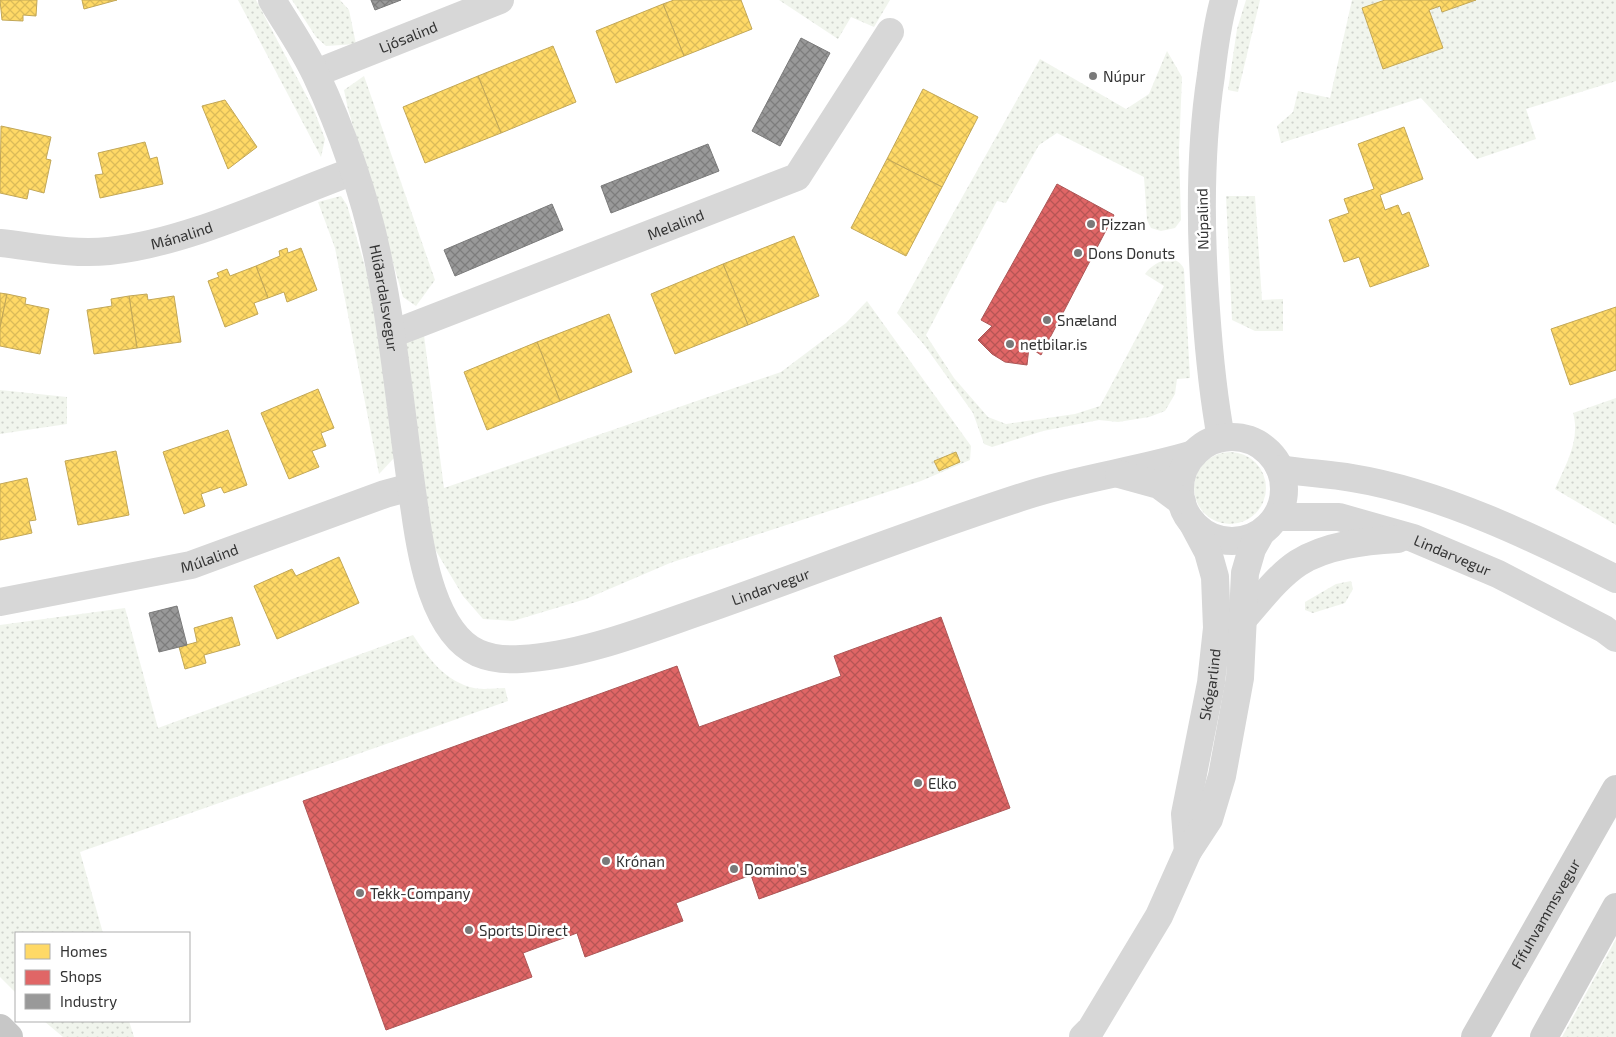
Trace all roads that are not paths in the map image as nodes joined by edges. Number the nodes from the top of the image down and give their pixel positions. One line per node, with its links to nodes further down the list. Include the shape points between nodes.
1 (272, 0): 5 (street, Hlíðardalsvegur)
2 (500, 0): 5 (street, Ljósalind)
3 (1224, 0): 9 (street, Núpalind, via 1218,20 1205,111 1201,163 1203,275 1214,402)
4 (890, 32): 8 (street, Melalind, via 797,177)
5 (316, 74): 6 (street, Hlíðardalsvegur)
6 (354, 171): 7 (street, Mánalind, via 152,243 110,251 72,252); 8 (street, Hlíðardalsvegur, via 376,250)
7 (0, 242)
8 (392, 334): 13 (street, Hlíðardalsvegur)
9 (1222, 438): 10 (street, via 1206,444); 11 (street, via 1240,437 1256,443 1270,454)
10 (1194, 454): 12 (street, Lindarvegur); 14 (street, via 1183,472 1180,487)
11 (1280, 469): 15 (street, via 1284,485 1283,502); 17 (street, via 1353,478 1410,492 1535,540)
12 (1113, 472): 14 (street, via 1159,485); 19 (street, Lindarvegur, via 962,517 701,611 590,647 524,659 489,657 465,645)
13 (411, 487): 18 (street, Múlalind, via 191,565); 19 (street, Hlíðardalsvegur, via 426,569)
14 (1187, 512): 15 (street, via 1203,532 1217,539 1247,539); 23 (street, Skógarlind, via 1208,552 1215,577 1217,628 1211,683 1185,814)
15 (1269, 525): 16 (street, Lindarvegur, via 1339,517); 20 (street, Skógarlind, via 1252,549 1245,573)
16 (1413, 538): 20 (street, via 1371,541 1339,548 1298,564 1268,590); 21 (street, Lindarvegur, via 1498,574)
17 (1616, 579)
18 (0, 602)
19 (442, 613)
20 (1244, 618): 23 (street, Skógarlind, via 1240,678 1222,776 1209,818)
21 (1616, 638)
22 (1616, 789): 28 (main road, Fífuhvammsvegur)
23 (1188, 850): 27 (street, Skógarlind, via 1159,916 1091,1029)
24 (1616, 907): 29 (main road)
25 (0, 1028): 26 (highway)
26 (9, 1037)
27 (1083, 1037)
28 (1475, 1037)
29 (1544, 1037)

